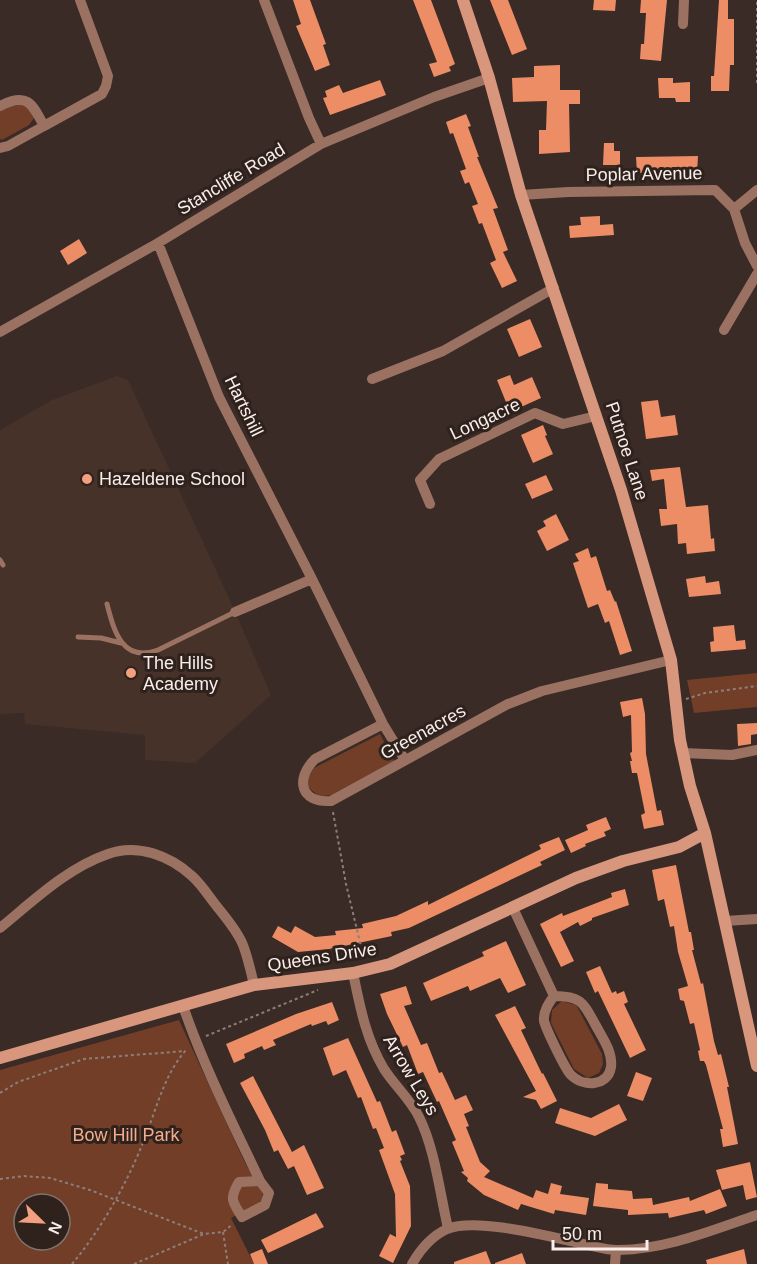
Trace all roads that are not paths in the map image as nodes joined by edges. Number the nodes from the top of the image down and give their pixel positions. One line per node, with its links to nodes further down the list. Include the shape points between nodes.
1 (80, 0): 8 (street, via 108,75 106,86 102,93)
2 (264, 0): 9 (street)
3 (463, 0): 6 (street, Putnoe Lane)
4 (684, 0): 5 (street)
5 (683, 24)
6 (489, 78): 9 (street, Stancliffe Road); 12 (street, Putnoe Lane)
7 (0, 106): 8 (street, via 24,99 34,106)
8 (44, 126): 10 (street)
9 (321, 144): 14 (street, Stancliffe Road)
10 (0, 148)
11 (757, 190): 13 (street)
12 (521, 195): 13 (street, Poplar Avenue, via 715,190); 17 (street, Putnoe Lane)
13 (734, 209): 15 (street)
14 (158, 243): 19 (street, Stancliffe Road); 23 (street, Hartshill, via 219,397)
15 (757, 266)
16 (757, 274): 18 (street)
17 (554, 288): 20 (street, via 443,351); 21 (street, Putnoe Lane)
18 (723, 330)
19 (0, 332)
20 (372, 379)
21 (596, 416): 22 (street, Longacre, via 563,424 535,413 439,459 420,480); 28 (street, Putnoe Lane)
22 (430, 504)
23 (312, 579): 25 (street); 29 (street, Hartshill)
24 (107, 604): 27 (lane)
25 (235, 612): 27 (lane, via 148,654 138,654)
26 (78, 637): 27 (lane)
27 (121, 643)
28 (671, 660): 31 (street, Putnoe Lane); 32 (street, Greenacres, via 508,704)
29 (383, 724): 32 (street, Hartshill); 32 (street, Greenacres, via 315,759 302,778 304,790 313,799 331,801)
30 (757, 750): 31 (street, via 732,755)
31 (683, 753): 33 (street, Putnoe Lane)
32 (405, 760)
33 (705, 833): 34 (street, Queens Drive, via 679,847 576,878); 36 (street, Putnoe Lane)
34 (513, 908): 38 (street, Queens Drive, via 390,964); 40 (street)
35 (757, 920): 36 (street)
36 (725, 921): 43 (street, Putnoe Lane)
37 (0, 928): 39 (street, via 82,865 110,853 156,853 193,877 234,928 244,946)
38 (353, 973): 39 (street, Queens Drive); 46 (street, Arrow Leys, via 372,1046 419,1118 429,1143)
39 (254, 985): 41 (street, Queens Drive)
40 (554, 996): 40 (street, via 578,999 586,1008 609,1050 611,1069 604,1080 588,1083 570,1075 544,1022 545,1010)
41 (183, 1006): 42 (street, Queens Drive); 44 (street, via 218,1093)
42 (0, 1058)
43 (757, 1066)
44 (260, 1181): 44 (street, via 269,1193 265,1205 242,1217 232,1194 239,1182)
45 (757, 1215): 47 (street, via 655,1248)
46 (448, 1228): 47 (street, via 468,1225 517,1229); 48 (street, via 420,1250)
47 (616, 1251): 49 (street)
48 (412, 1264)
49 (615, 1264)

